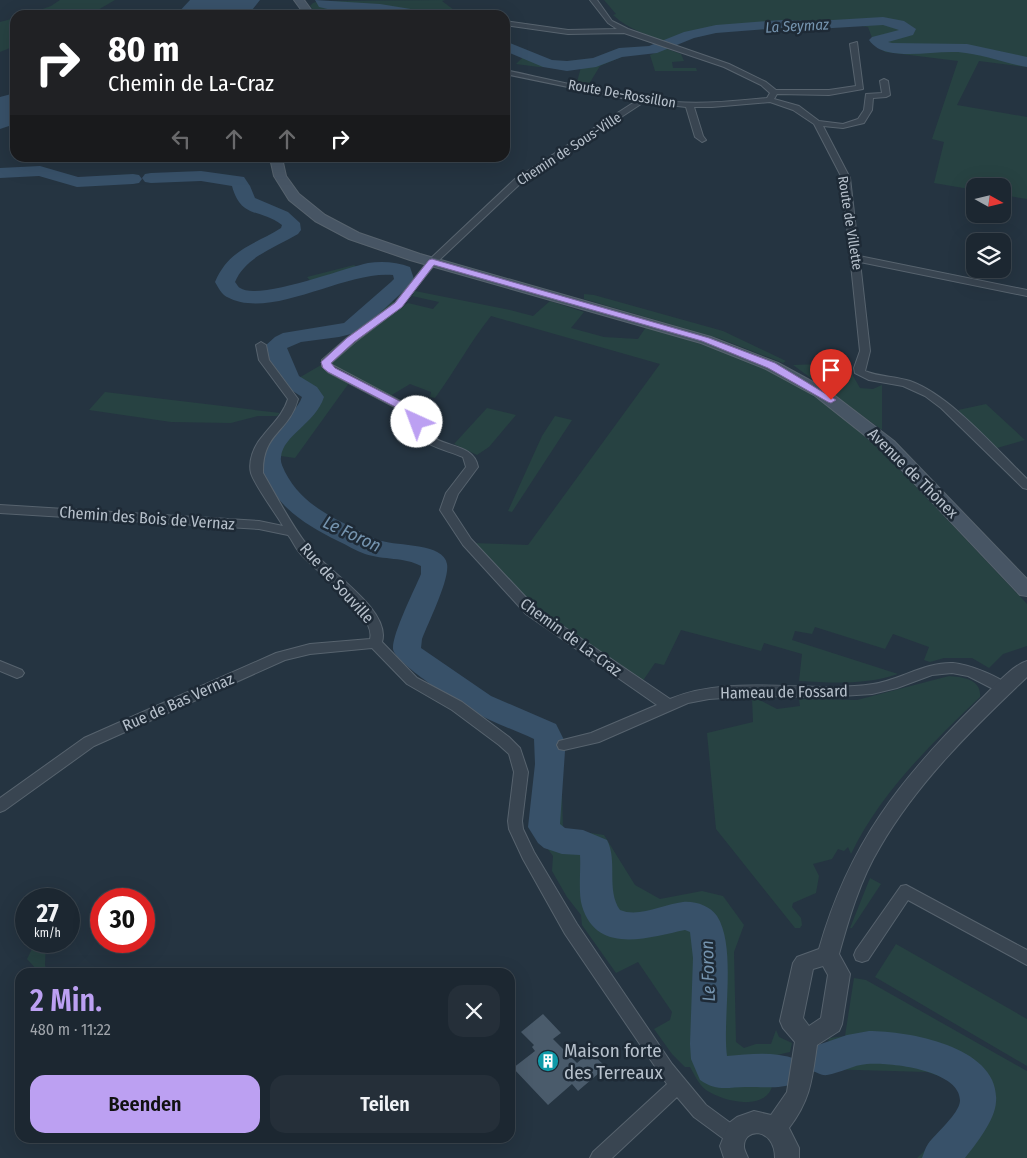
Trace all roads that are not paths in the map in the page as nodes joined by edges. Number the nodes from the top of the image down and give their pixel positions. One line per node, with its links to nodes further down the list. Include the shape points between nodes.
1 (593, 0): 3 (street, Route de Villette, via 610,22)
2 (510, 24): 3 (street, via 568,32)
3 (625, 31): 7 (street, Route de Villette, via 732,68 769,87)
4 (854, 44): 7 (street, Route De-Rossillon, via 860,87 804,94 792,91)
5 (510, 73): 8 (street, Route De-Rossillon)
6 (884, 81): 10 (street, via 886,95 869,96 868,110 861,121 843,126)
7 (772, 96): 9 (street, Route De-Rossillon); 10 (street, Route de Villette)
8 (642, 100): 9 (street, Route De-Rossillon); 14 (street, Chemin de Sous-Ville, via 518,181)
9 (688, 105): 11 (street, via 698,137)
10 (817, 124): 13 (street, Route de Villette, via 846,178)
11 (702, 140)
12 (277, 162): 14 (main road, Avenue de Thônex, via 288,189 320,218 354,236)
13 (856, 258): 15 (street); 17 (street, Route de Villette, via 865,351 860,372 873,378 906,383 929,394)
14 (432, 262): 20 (main road, Avenue de Thônex, via 706,340 764,362 820,392 878,436); 26 (street, Chemin de La-Craz, via 398,305 330,357 327,366 413,412 420,432 428,440 467,455 472,467 452,493 446,510 467,542 531,611)
15 (1027, 293)
16 (261, 345): 19 (street, Rue de Souville, via 264,360 293,399 286,416 259,449 257,472)
17 (1027, 485)
18 (0, 509): 19 (street, Chemin des Bois de Vernaz, via 261,525)
19 (293, 532): 21 (street, Rue de Souville, via 307,553 369,614 378,630)
20 (1027, 590)
21 (375, 643): 28 (street, Rue de Bas Vernaz, via 310,649 270,660 89,742); 33 (street, via 412,681 457,706 515,752 521,772 515,821 520,839 570,929)
22 (0, 666): 24 (street)
23 (1027, 667): 25 (street)
24 (17, 673)
25 (1004, 689): 26 (street, Hameau de Fossard, via 969,671 944,668 870,690 734,692 691,697); 29 (street, via 939,753 880,830 844,903)
26 (669, 706): 27 (street, Hameau de Fossard, via 594,738)
27 (564, 745)
28 (0, 806)
29 (828, 955): 32 (street, via 839,974 830,1024); 32 (street, via 804,964 791,1021)
30 (862, 955): 31 (street, via 906,891)
31 (1027, 958)
32 (808, 1039): 34 (street, via 798,1093)
33 (678, 1085): 35 (street); 36 (street)
34 (775, 1128): 35 (street, via 764,1122 750,1122 740,1127); 37 (street, via 786,1142)
35 (735, 1147)
36 (599, 1158)
37 (787, 1158)

